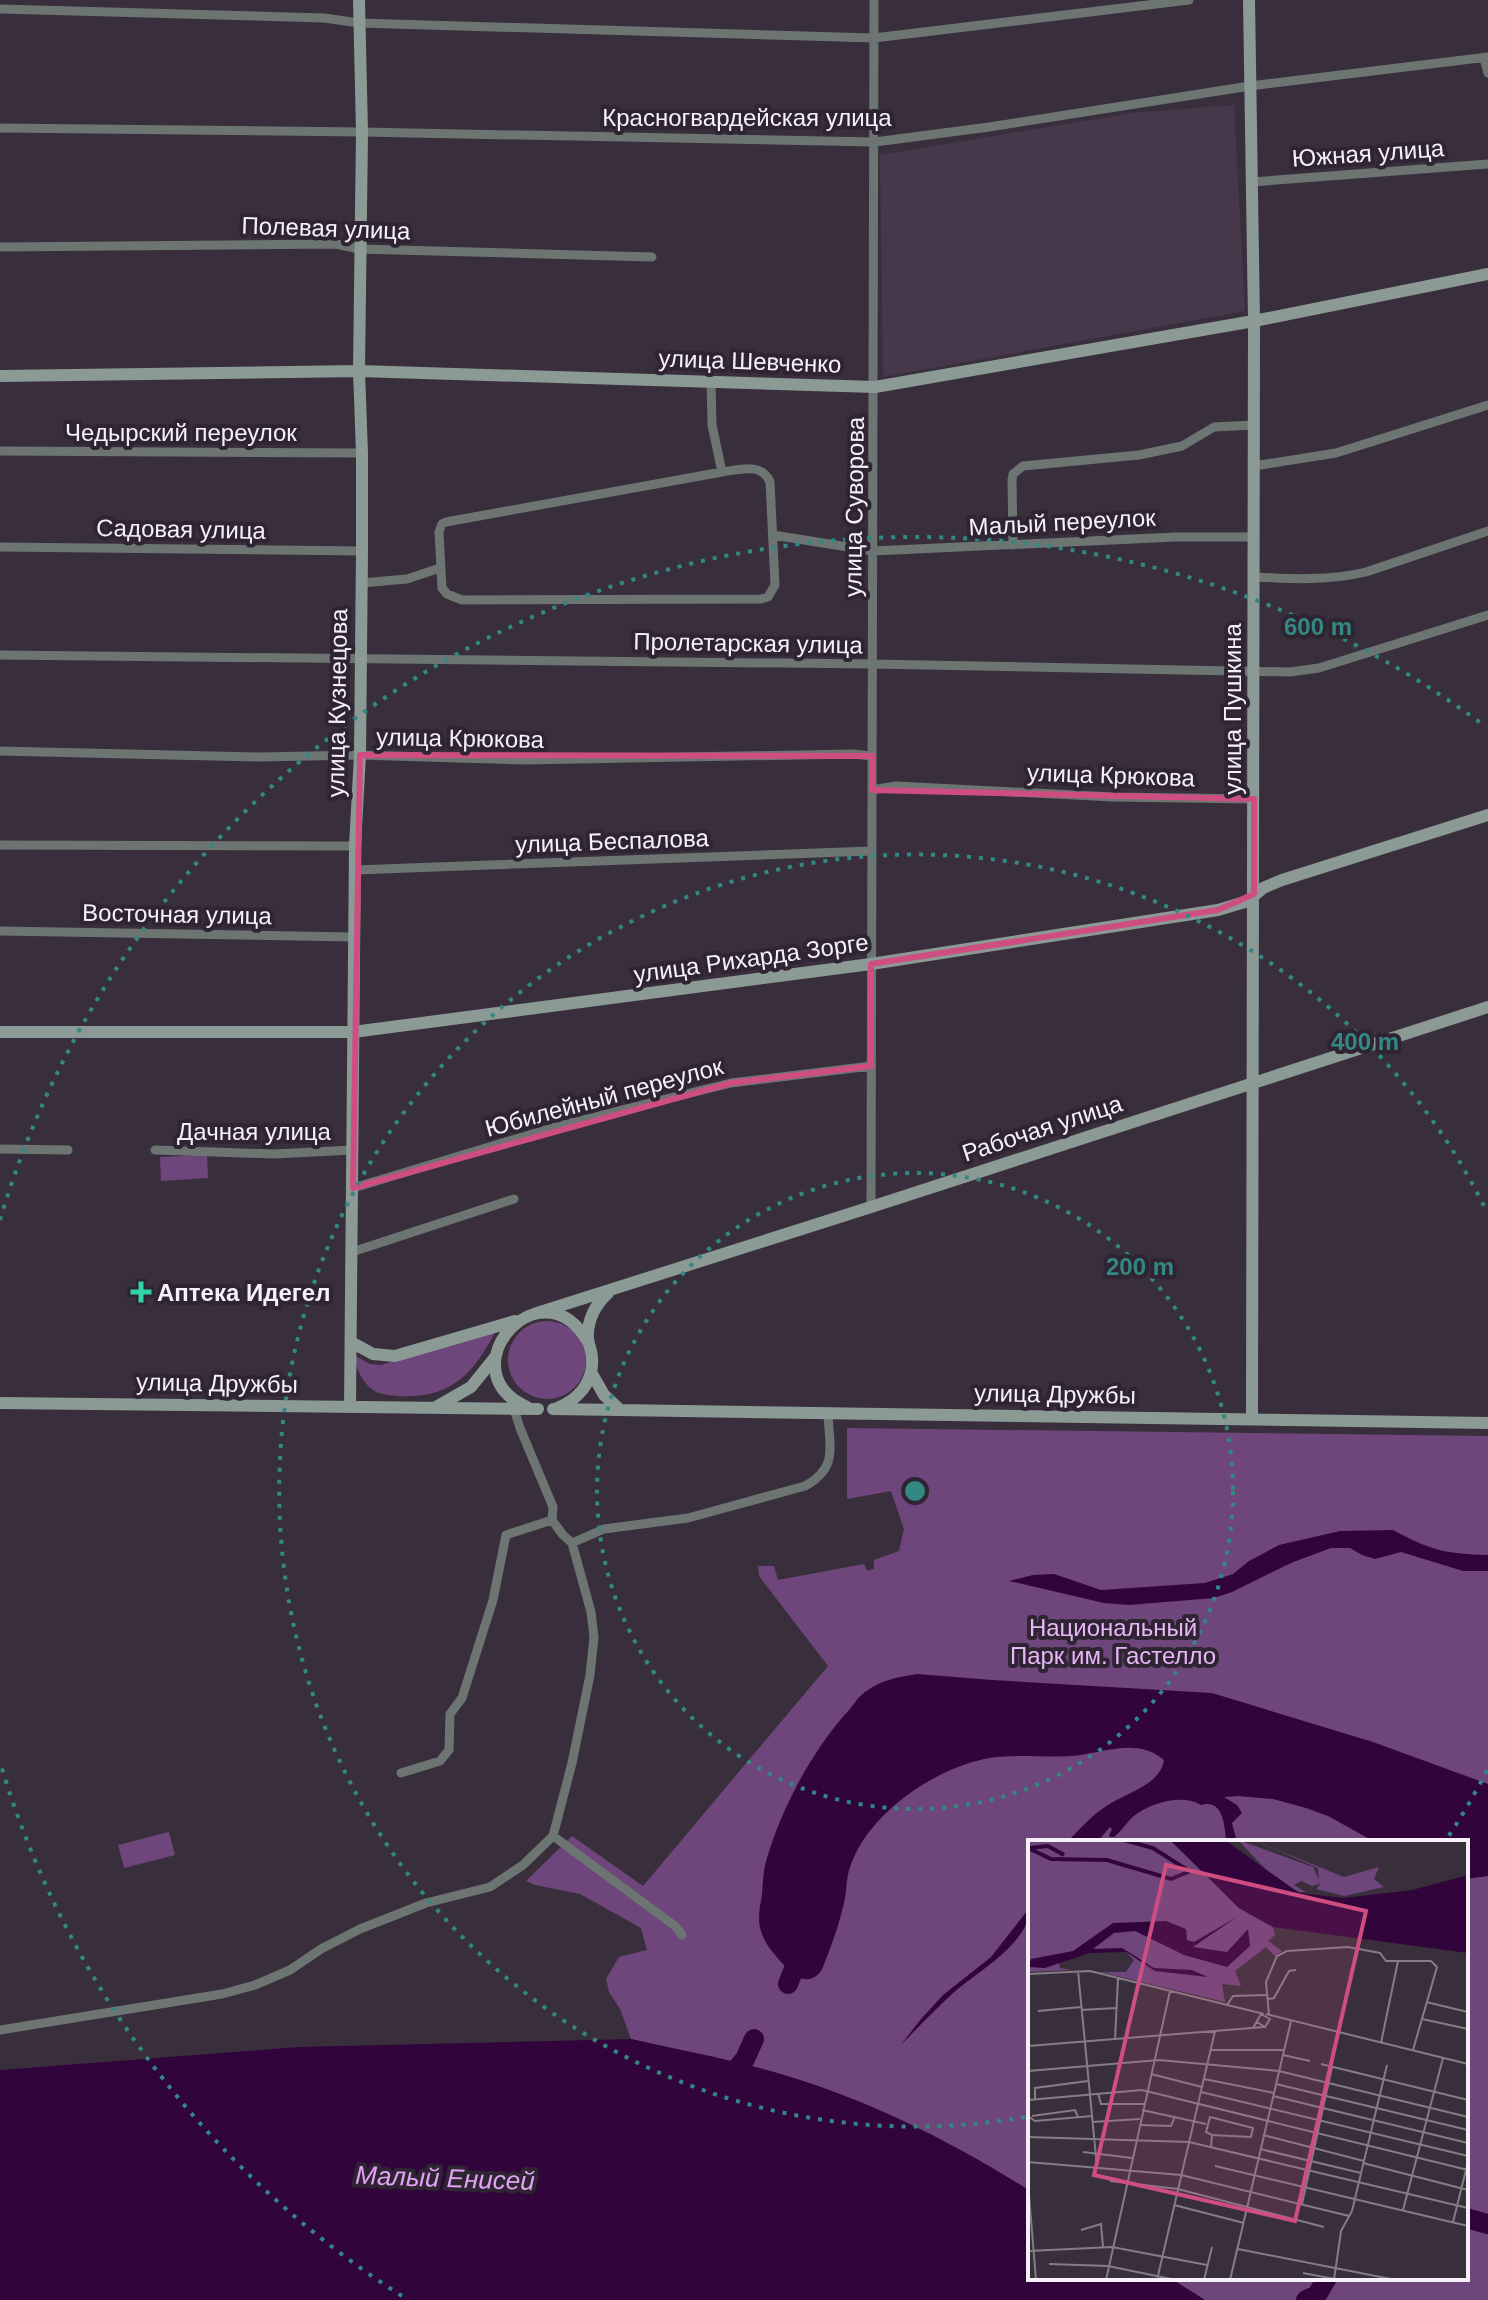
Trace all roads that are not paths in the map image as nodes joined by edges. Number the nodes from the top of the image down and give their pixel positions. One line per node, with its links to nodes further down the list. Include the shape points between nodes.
1 (359, 0): 6 (street, улица Кузнецова)
2 (874, 0): 7 (street, улица Суворова)
3 (1189, 0): 7 (street)
4 (1249, 0): 10 (street, улица Пушкина)
5 (0, 9): 6 (street)
6 (359, 23): 7 (street); 12 (street, улица Кузнецова)
7 (874, 38): 13 (street, улица Суворова)
8 (1486, 58): 9 (street); 10 (street, Красногвардейская улица)
9 (1488, 73)
10 (1250, 86): 13 (street, Красногвардейская улица); 15 (street, улица Пушкина)
11 (0, 128): 12 (street, Красногвардейская улица)
12 (362, 132): 13 (street, Красногвардейская улица); 17 (street, улица Кузнецова)
13 (875, 142): 24 (street, улица Суворова)
14 (1488, 164): 15 (street, Южная улица)
15 (1251, 182): 20 (street, улица Пушкина)
16 (0, 247): 17 (street, Полевая улица, via 336,244)
17 (359, 249): 18 (street, Полевая улица); 21 (street, улица Кузнецова)
18 (652, 257)
19 (1488, 274): 20 (street, улица Шевченко)
20 (1254, 321): 24 (street, улица Шевченко); 26 (street, улица Пушкина)
21 (359, 371): 22 (street, улица Шевченко); 23 (street, улица Шевченко); 28 (street, улица Кузнецова)
22 (0, 376)
23 (711, 381): 24 (street, улица Шевченко); 30 (street, via 712,425)
24 (875, 387): 37 (street, улица Суворова)
25 (1488, 405): 29 (street, via 1336,453)
26 (1254, 425): 29 (street, улица Пушкина); 34 (street, via 1214,427 1182,446 1139,455 1023,466 1012,480)
27 (0, 451): 28 (street, Чедырский переулок)
28 (362, 453): 36 (street, улица Кузнецова)
29 (1254, 466): 33 (street, улица Пушкина)
30 (722, 472): 32 (street, via 753,468 767,475); 38 (street, via 446,522 439,532)
31 (1488, 531): 39 (street, via 1345,577)
32 (773, 535): 37 (street, Малый переулок); 38 (street, via 775,585 761,599 462,600 442,588)
33 (1254, 537): 34 (street, Малый переулок); 39 (street, улица Пушкина)
34 (1013, 545): 37 (street, Малый переулок)
35 (0, 547): 36 (street, Садовая улица)
36 (362, 551): 40 (street, улица Кузнецова)
37 (873, 551): 44 (street, улица Суворова)
38 (440, 568): 40 (street, via 407,579)
39 (1254, 577): 45 (street, улица Пушкина)
40 (361, 583): 43 (street, улица Кузнецова)
41 (1488, 615): 45 (street, Пролетарская улица, via 1319,668)
42 (0, 655): 43 (street, Пролетарская улица)
43 (361, 659): 44 (street, Пролетарская улица); 47 (street, улица Кузнецова)
44 (872, 664): 45 (street, Пролетарская улица); 48 (street, улица Суворова)
45 (1255, 672): 50 (street, улица Пушкина)
46 (0, 751): 47 (street, улица Крюкова)
47 (360, 755): 48 (street, улица Крюкова, via 523,760); 53 (street, улица Кузнецова)
48 (872, 756): 49 (street, улица Суворова)
49 (872, 790): 50 (street, улица Крюкова, via 896,786); 54 (street, улица Суворова)
50 (1254, 799): 56 (street, улица Пушкина)
51 (1488, 815): 56 (street, улица Рихарда Зорге, via 1282,880)
52 (0, 845): 53 (street)
53 (355, 846): 55 (street, улица Кузнецова)
54 (871, 851): 55 (street, улица Беспалова); 59 (street, улица Суворова)
55 (355, 870): 58 (street, улица Кузнецова)
56 (1254, 894): 59 (street, улица Рихарда Зорге, via 1218,910); 64 (street, улица Пушкина)
57 (0, 931): 58 (street, Восточная улица)
58 (354, 937): 62 (street, улица Кузнецова)
59 (871, 964): 62 (street, улица Рихарда Зорге); 63 (street, улица Суворова)
60 (1488, 1007): 64 (street, Рабочая улица)
61 (0, 1032): 62 (street, улица Рихарда Зорге)
62 (353, 1032): 68 (street, улица Кузнецова)
63 (871, 1066): 69 (street, Юбилейный переулок, via 731,1083 569,1123); 71 (street, улица Суворова)
64 (1253, 1082): 71 (street, Рабочая улица); 87 (street, улица Пушкина)
65 (0, 1149): 66 (street)
66 (68, 1150)
67 (155, 1150): 68 (street, Дачная улица)
68 (353, 1150): 69 (street, улица Кузнецова)
69 (353, 1188): 72 (street, улица Кузнецова)
70 (514, 1199): 72 (street)
71 (871, 1207): 73 (street, Рабочая улица)
72 (352, 1252): 76 (street, улица Кузнецова)
73 (610, 1291): 74 (street, Рабочая улица); 77 (street, via 595,1307)
74 (534, 1314): 75 (street); 77 (street, via 566,1318)
75 (520, 1320): 76 (street, via 395,1356 373,1354); 78 (street, via 504,1335)
76 (351, 1342): 82 (street, улица Кузнецова)
77 (588, 1342): 79 (street)
78 (496, 1356): 80 (street, via 497,1375); 83 (street, via 471,1387)
79 (591, 1372): 84 (street, via 578,1396); 85 (street)
80 (512, 1402): 83 (street, улица Дружбы); 84 (street); 89 (street, via 553,1507)
81 (0, 1403): 82 (street, улица Дружбы)
82 (350, 1407): 83 (street, улица Дружбы)
83 (434, 1408)
84 (553, 1409): 85 (street, улица Дружбы)
85 (620, 1410): 86 (street, улица Дружбы)
86 (828, 1413): 87 (street, улица Дружбы); 90 (street, via 830,1458 825,1471 805,1486 688,1518 604,1529)
87 (1252, 1419): 88 (street, улица Дружбы)
88 (1488, 1423)
89 (552, 1520): 90 (street); 91 (street, via 506,1535 493,1600 462,1698 450,1714 449,1750 440,1761)
90 (572, 1543): 92 (street, via 591,1612 594,1648)
91 (401, 1773)
92 (553, 1836): 93 (street); 94 (street, via 490,1887 426,1903 360,1929 255,1985)
93 (682, 1935)
94 (0, 2030)

